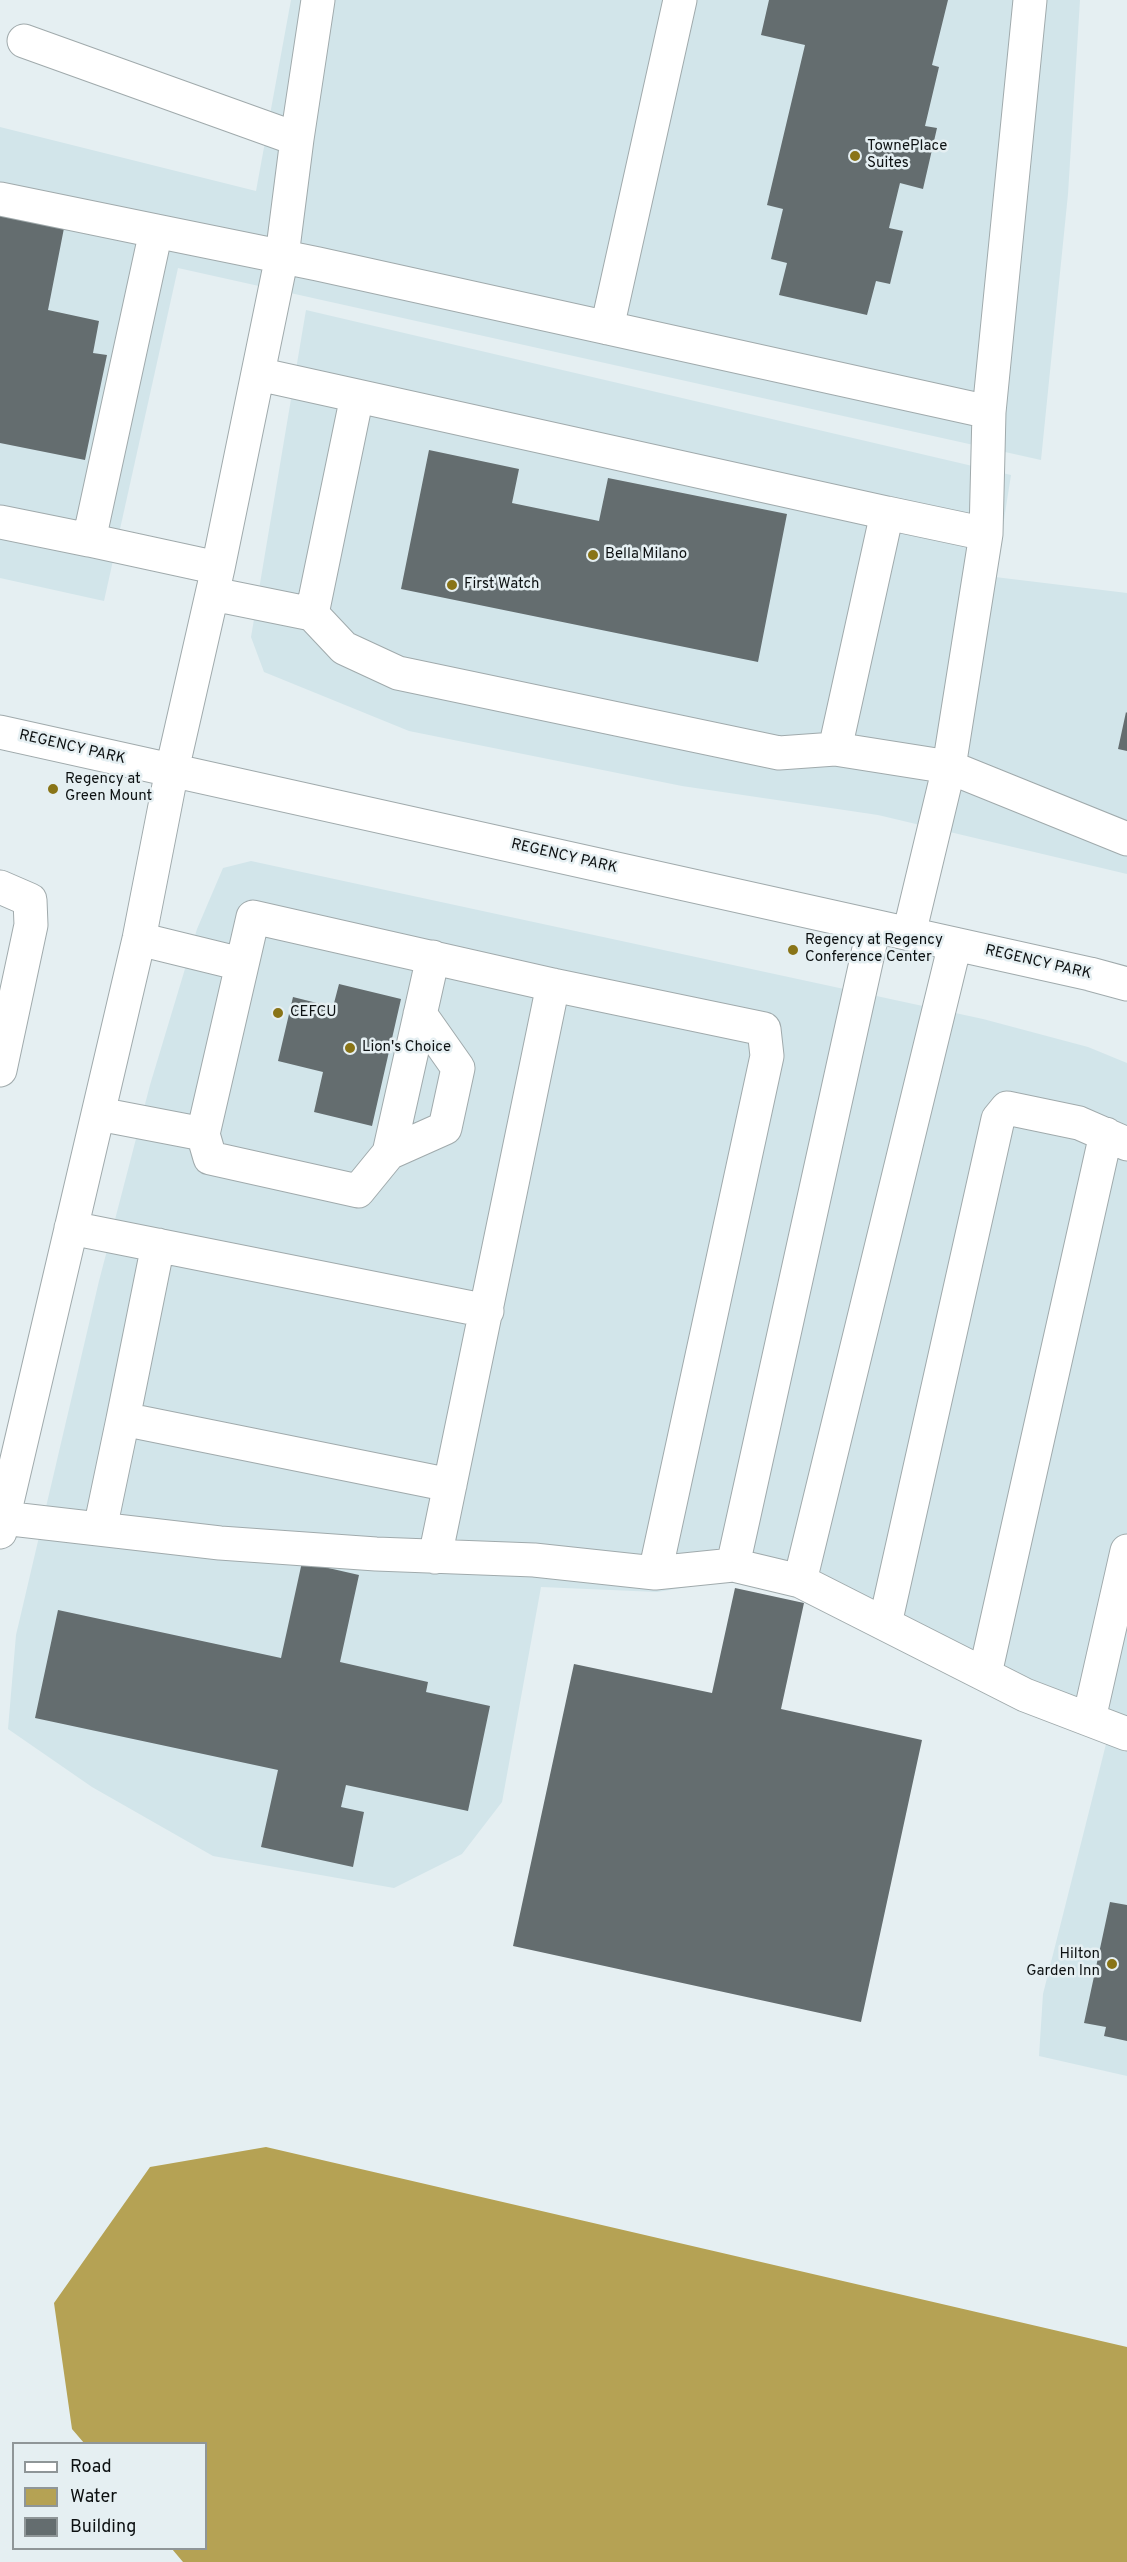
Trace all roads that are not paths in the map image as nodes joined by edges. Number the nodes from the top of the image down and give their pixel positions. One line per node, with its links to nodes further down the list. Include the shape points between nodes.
1 (318, 0): 5 (street)
2 (680, 0): 9 (street)
3 (1030, 0): 12 (street)
4 (24, 41): 5 (street)
5 (297, 138): 8 (street)
6 (0, 200): 7 (street)
7 (156, 231): 8 (street); 16 (street)
8 (282, 256): 9 (street); 10 (street)
9 (607, 328): 12 (street)
10 (258, 374): 11 (street); 17 (street)
11 (357, 396): 13 (street); 18 (street)
12 (989, 412): 15 (street)
13 (887, 513): 15 (street); 20 (street)
14 (0, 522): 16 (street)
15 (986, 534): 21 (street)
16 (89, 540): 17 (street)
17 (216, 581): 18 (street); 22 (street)
18 (312, 614): 20 (street, via 344,648 398,673 779,753)
19 (0, 732): 22 (street, REGENCY PARK)
20 (835, 749): 21 (street)
21 (949, 767): 23 (street); 26 (street)
22 (172, 770): 25 (street, REGENCY PARK); 27 (street)
23 (1127, 839)
24 (0, 887): 34 (street, via 30,900 31,925)
25 (874, 926): 26 (street, REGENCY PARK); 48 (street)
26 (909, 934): 28 (street, REGENCY PARK)
27 (139, 939): 30 (street); 35 (street)
28 (955, 944): 31 (street, REGENCY PARK); 50 (street)
29 (433, 957): 30 (street, via 253,917); 32 (street); 33 (street)
30 (241, 964): 36 (street)
31 (1127, 984)
32 (554, 985): 41 (street); 49 (street, via 764,1029 767,1056)
33 (420, 1014): 38 (street); 38 (street, via 458,1068 444,1128)
34 (0, 1070)
35 (99, 1114): 36 (street); 39 (street)
36 (203, 1134): 38 (street, via 210,1158 358,1191)
37 (1116, 1139): 51 (street, via 1079,1123 1008,1108 998,1119); 52 (street)
38 (389, 1153)
39 (71, 1228): 40 (street); 44 (street)
40 (158, 1245): 41 (street); 42 (street)
41 (487, 1311): 43 (street)
42 (123, 1419): 43 (street); 45 (street)
43 (450, 1485): 47 (street)
44 (2, 1525): 45 (street)
45 (100, 1529): 47 (street, via 220,1543)
46 (1127, 1551): 53 (street)
47 (435, 1557): 49 (street, via 534,1560)
48 (733, 1565): 49 (street); 50 (street)
49 (654, 1573)
50 (800, 1581): 51 (street)
51 (885, 1624): 52 (street)
52 (985, 1674): 53 (street, via 1025,1695)
53 (1089, 1719): 54 (street)
54 (1127, 1734)

